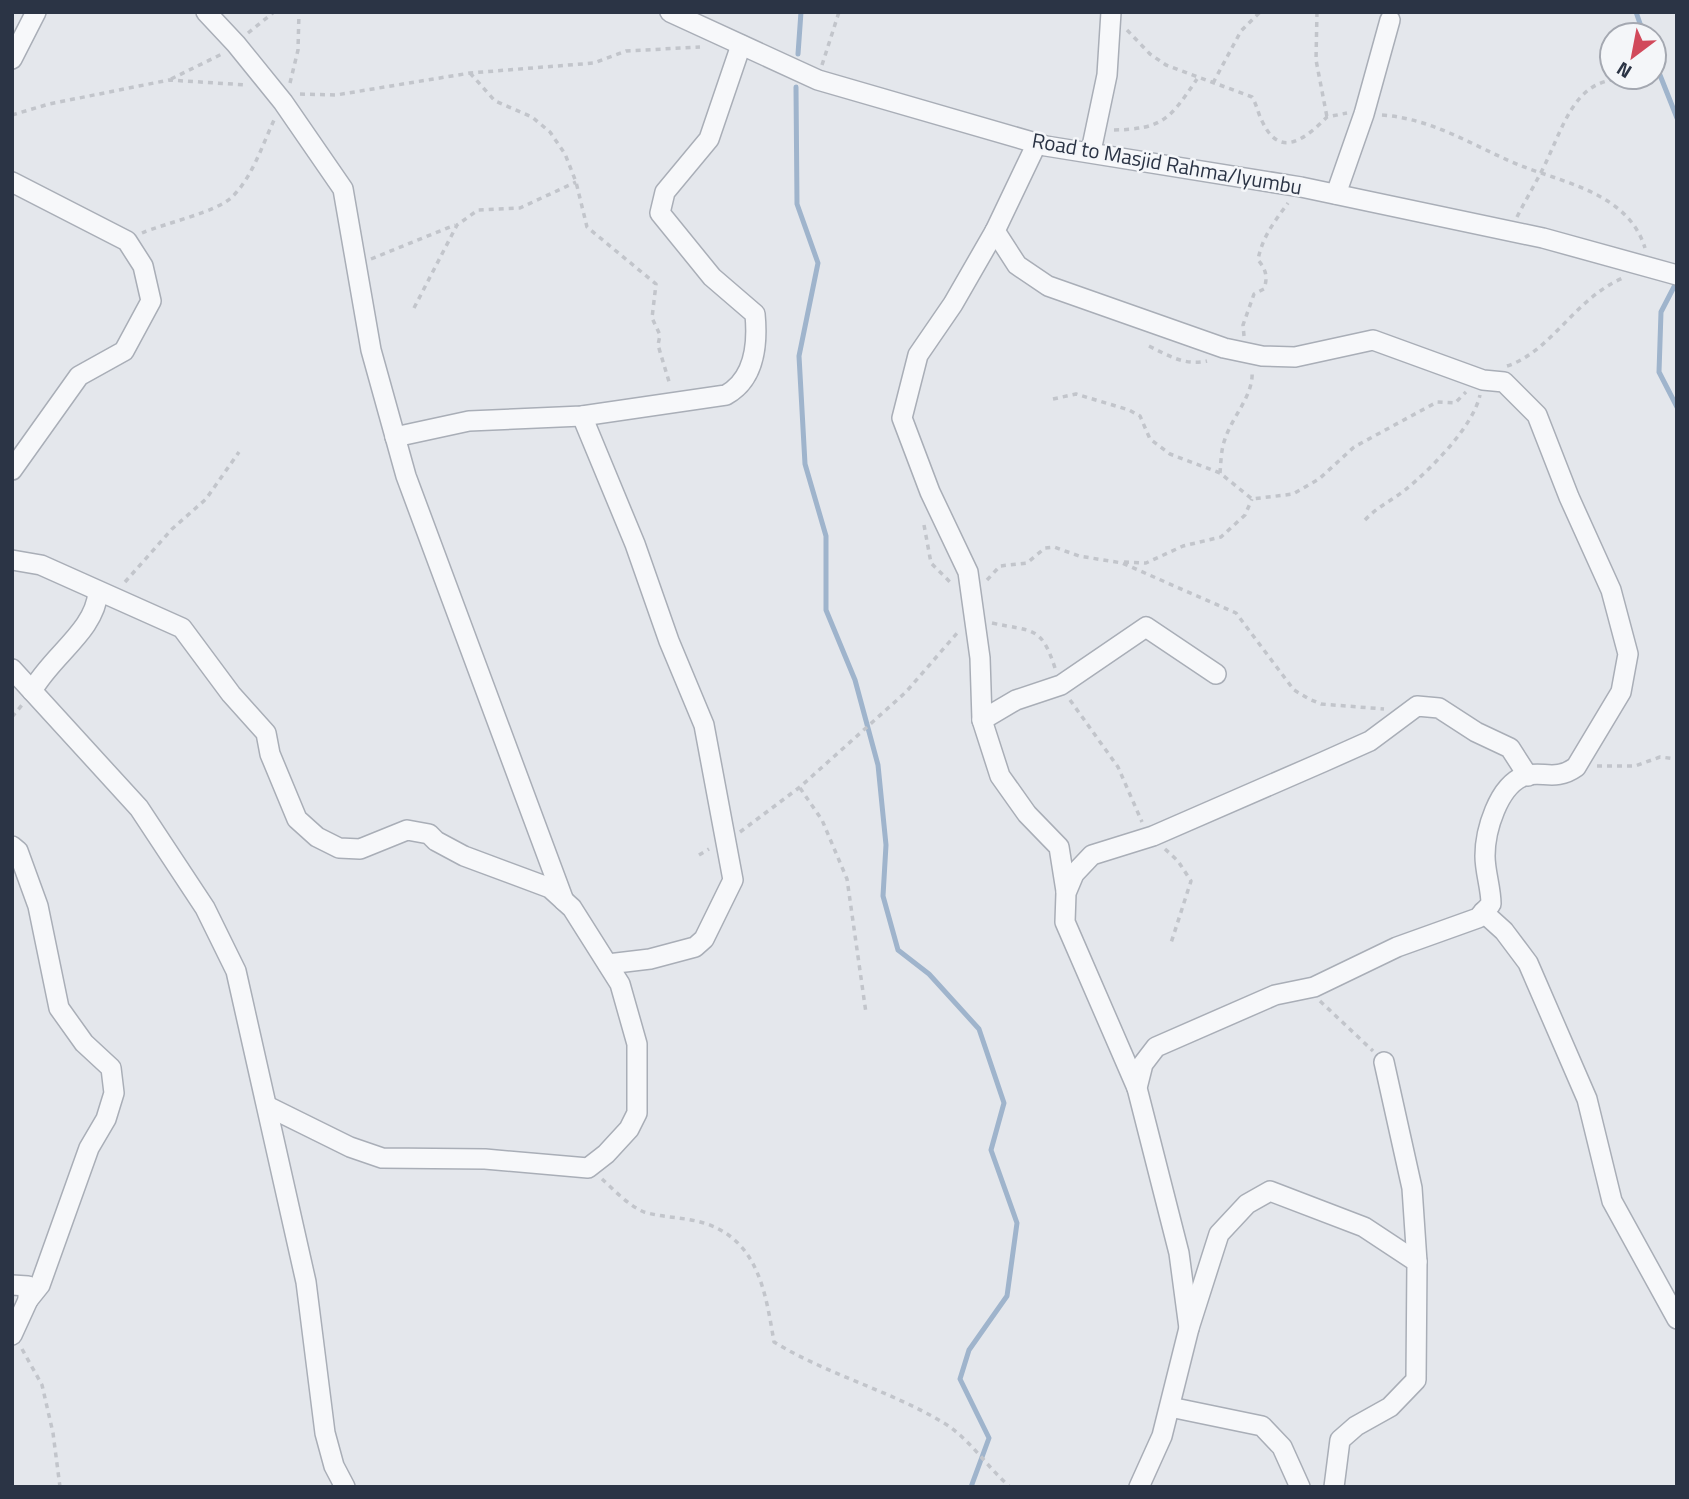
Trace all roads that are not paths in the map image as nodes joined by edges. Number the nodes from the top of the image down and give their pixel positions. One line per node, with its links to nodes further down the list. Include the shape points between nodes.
1 (36, 12): 7 (street)
2 (205, 12): 15 (street, via 280,94 343,189 371,350)
3 (670, 12): 6 (street, Road to Masjid Rahma/Iyumbu)
4 (1116, 17): 9 (street)
5 (1390, 20): 11 (street)
6 (741, 45): 8 (street, Road to Masjid Rahma/Iyumbu, via 818,80); 14 (street, via 709,139 665,192 660,213 712,277 755,314 758,338 750,368 738,388 726,396)
7 (12, 59)
8 (1037, 143): 9 (street, Road to Masjid Rahma/Iyumbu); 12 (street)
9 (1094, 143): 11 (street, Road to Masjid Rahma/Iyumbu)
10 (12, 182): 16 (street, via 127,241 143,266 151,301 124,351 79,376)
11 (1336, 194): 13 (street, Road to Masjid Rahma/Iyumbu, via 1510,231)
12 (995, 231): 22 (street, via 918,355 902,418 968,572 980,658); 23 (street, via 1017,265 1048,286 1224,348 1294,356 1373,340 1483,380 1504,382 1537,415 1611,590 1628,654 1621,692 1576,767 1565,775)
13 (1677, 275)
14 (582, 416): 15 (street, via 469,421); 30 (street, via 704,725 733,880 704,939 695,947)
15 (395, 437): 28 (street)
16 (12, 470)
17 (12, 560): 18 (street, via 41,565)
18 (101, 593): 21 (street, via 90,620 44,669); 28 (street, via 182,628 266,733 297,819 317,837 339,848 360,849 407,830 429,834 464,856 550,888)
19 (12, 669): 21 (street)
20 (1216, 674): 22 (street, via 1146,627 1061,685 1016,700)
21 (32, 691): 33 (street, via 139,808 205,908 236,971)
22 (982, 720): 25 (street, via 1000,776 1027,814)
23 (1528, 776): 26 (street, via 1510,748 1476,733 1439,708 1417,706 1370,741 1153,836); 29 (street, via 1508,786 1492,820 1485,856 1491,904)
24 (12, 846): 36 (street, via 18,851 38,906 60,1008 83,1043 111,1068 114,1093 89,1148 40,1285)
25 (1059, 847): 26 (street, via 1076,855); 27 (street)
26 (1092, 855): 27 (street, via 1074,874)
27 (1066, 893): 32 (street, via 1065,922)
28 (564, 901): 30 (street)
29 (1483, 912): 32 (street, via 1314,987 1275,995 1156,1047 1143,1064); 37 (street, via 1528,963 1587,1099 1612,1201)
30 (608, 964): 33 (street, via 620,984 638,1044 637,1114 629,1129 588,1168 485,1159 382,1158)
31 (1384, 1062): 34 (street, via 1412,1188)
32 (1137, 1088): 38 (street, via 1179,1254)
33 (267, 1106): 41 (street, via 306,1282 324,1433)
34 (1417, 1262): 38 (street, via 1364,1227 1270,1191 1247,1204 1219,1234); 44 (street, via 1416,1380 1390,1407 1340,1440)
35 (12, 1285): 36 (street, via 28,1286)
36 (28, 1300): 39 (street)
37 (1677, 1319)
38 (1189, 1328): 40 (street)
39 (17, 1340)
40 (1170, 1407): 42 (street); 43 (street, via 1262,1426 1282,1447)
41 (345, 1487)
42 (1139, 1487)
43 (1300, 1487)
44 (1334, 1487)

